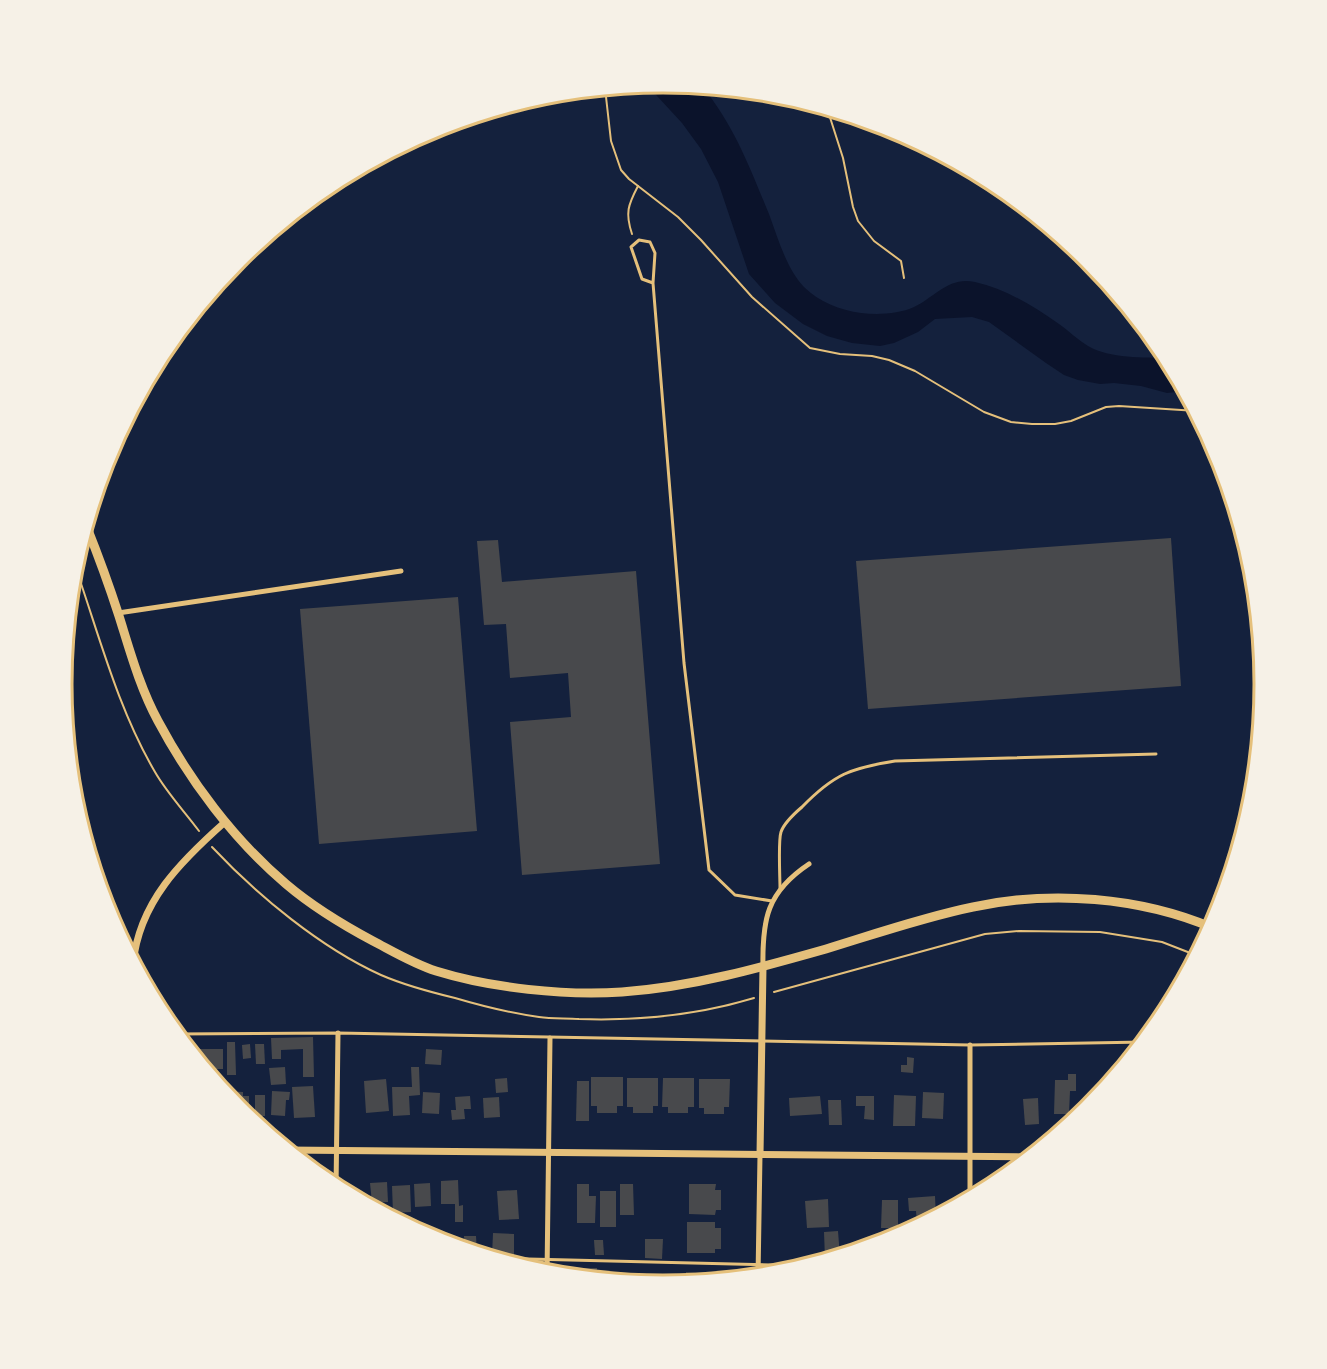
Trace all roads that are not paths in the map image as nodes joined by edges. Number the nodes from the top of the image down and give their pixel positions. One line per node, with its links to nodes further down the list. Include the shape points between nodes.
1 (653, 283): 1 (lane, via 655,253 650,242 639,240 631,247 637,271 642,279); 9 (lane, via 684,663 709,870 735,894)
2 (90, 537): 4 (main road)
3 (401, 570): 4 (street)
4 (118, 613): 6 (main road, via 156,718 184,766)
5 (1156, 754): 8 (lane, via 895,761 841,773 815,793 781,832)
6 (225, 822): 11 (street, via 173,871 145,918); 12 (main road, via 265,865 312,904 401,957 435,970 529,989 610,993 706,981)
7 (809, 864): 8 (street)
8 (780, 888): 9 (street)
9 (772, 901): 12 (street, via 763,939)
10 (1204, 924): 12 (main road, via 1154,909 1109,902 1018,900 975,906)
11 (136, 951)
12 (764, 967): 16 (street)
13 (338, 1033): 14 (lane); 15 (lane); 20 (street)
14 (186, 1034)
15 (550, 1038): 16 (lane); 21 (street)
16 (762, 1042): 18 (lane); 22 (street)
17 (1135, 1042): 18 (lane)
18 (970, 1045): 23 (street)
19 (298, 1150): 20 (street)
20 (337, 1150): 21 (street); 25 (street)
21 (549, 1153): 22 (street); 28 (street)
22 (759, 1155): 23 (street); 30 (street)
23 (970, 1157): 24 (street); 26 (street)
24 (1020, 1157)
25 (336, 1177)
26 (970, 1190)
27 (518, 1258): 28 (lane)
28 (547, 1258): 29 (street); 30 (lane)
29 (547, 1265)
30 (758, 1266): 31 (lane)
31 (773, 1266)

